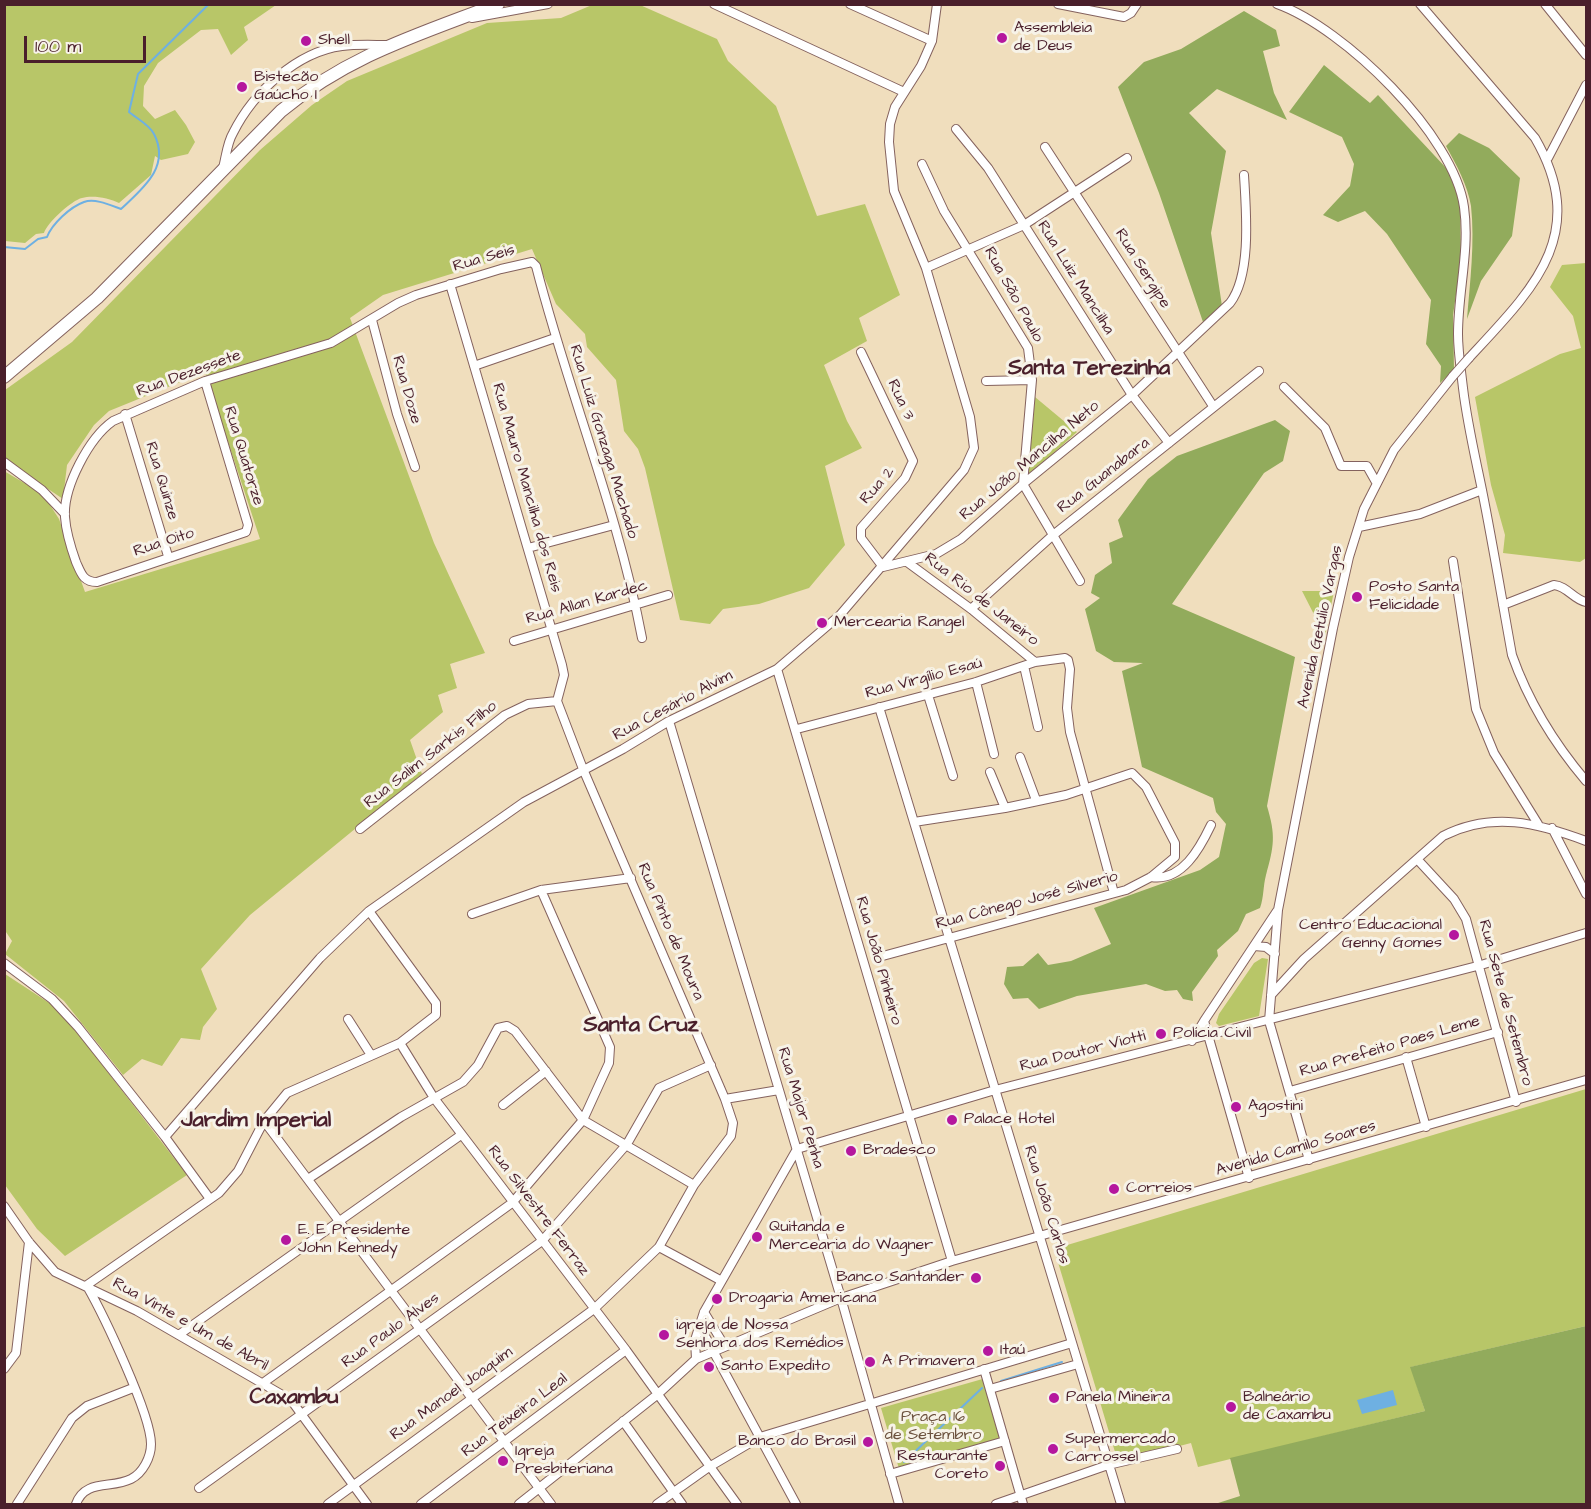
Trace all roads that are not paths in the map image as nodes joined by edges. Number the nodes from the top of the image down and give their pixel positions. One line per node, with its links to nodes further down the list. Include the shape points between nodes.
1 (498, 4): 11 (highway)
2 (548, 4): 11 (street)
3 (714, 4): 16 (street)
4 (850, 4): 12 (street)
5 (1058, 4): 6 (street, via 1124,17)
6 (1137, 4)
7 (1277, 4): 50 (street, via 1327,29 1372,69 1424,125 1455,172 1462,191 1466,240 1459,353)
8 (1420, 4): 20 (street, Avenida Getúlio Vargas, via 1517,116)
9 (1545, 4): 14 (street)
10 (934, 6): 12 (street, Rua Cesário Alvim)
11 (456, 21): 13 (highway)
12 (932, 41): 16 (street, Rua Cesário Alvim)
13 (388, 45): 22 (highway, via 304,93 281,111); 22 (street, via 340,46 311,56 274,80 251,104 232,134)
14 (1587, 55)
15 (1587, 85): 20 (street)
16 (904, 92): 28 (street, Rua Cesário Alvim, via 890,124 894,191)
17 (956, 129): 25 (street, Rua Luiz Mancilha, via 976,152)
18 (1045, 147): 24 (street, Rua Sergipe)
19 (1127, 158): 24 (street)
20 (1548, 158): 48 (street, Avenida Getúlio Vargas, bridge, via 1558,181 1560,204 1558,241 1552,259 1529,293 1408,430)
21 (922, 164): 26 (street, Rua São Paulo, via 944,211)
22 (221, 173): 36 (highway, via 97,298)
23 (1244, 175): 33 (street, Rua João Mancilha Neto, via 1244,267 1239,286 1230,303)
24 (1076, 192): 25 (street); 33 (street, Rua Sergipe)
25 (1024, 225): 26 (street); 41 (street, Rua Luiz Mancilha)
26 (969, 248): 28 (street); 37 (street, Rua São Paulo, via 1023,336)
27 (527, 262): 29 (street, Rua Seis); 31 (street, Rua Luiz Gonzaga Machado, via 536,266)
28 (926, 268): 60 (street, Rua Cesário Alvim, via 970,417 974,448 964,471)
29 (450, 284): 30 (street, Rua Dezessete, via 398,303); 34 (street, Rua Mauro Mancilha dos Reis)
30 (372, 320): 38 (street, Rua Dezessete, via 331,343); 47 (street, Rua Doze)
31 (555, 338): 34 (street); 52 (street, Rua Luiz Gonzaga Machado)
32 (861, 352): 45 (street, Rua 3)
33 (1178, 354): 41 (street, Rua João Mancilha Neto); 42 (street, Rua Sergipe)
34 (474, 366): 56 (street, Rua Mauro Mancilha dos Reis)
35 (1259, 371): 42 (street, Rua Guanabara)
36 (4, 377)
37 (1032, 380): 39 (street); 49 (street, Rua São Paulo)
38 (205, 381): 43 (street, Rua Dezessete); 54 (street, Rua Quatorze, via 248,525)
39 (987, 381)
40 (1284, 387): 48 (street, via 1324,428 1341,466 1368,466)
41 (1132, 395): 44 (street, Rua Luiz Mancilha); 49 (street, Rua João Mancilha Neto)
42 (1213, 406): 44 (street, Rua Guanabara)
43 (125, 414): 51 (street, Rua Dezessete, via 102,428 83,454); 57 (street, Rua Quinze)
44 (1169, 443): 55 (street, Rua Guanabara)
45 (913, 461): 60 (street, Rua 2, via 906,478 861,528 861,538)
46 (4, 462): 51 (street, via 42,490)
47 (415, 467)
48 (1377, 482): 53 (street, Avenida Getúlio Vargas)
49 (1023, 484): 55 (street); 59 (street, Rua João Mancilha Neto, via 961,539 936,554)
50 (1482, 489): 53 (street, via 1420,514); 66 (street)
51 (65, 514): 62 (street, Rua Dezessete, via 81,575)
52 (614, 525): 56 (street); 65 (street, Rua Luiz Gonzaga Machado)
53 (1359, 527): 102 (street, Avenida Getúlio Vargas, via 1333,628)
54 (241, 536): 57 (street, Rua Oito)
55 (1052, 536): 61 (street); 67 (street, Rua Guanabara)
56 (528, 548): 68 (street, Rua Mauro Mancilha dos Reis)
57 (168, 556): 62 (street, Rua Oito)
58 (1453, 561): 91 (street, via 1481,724 1494,753)
59 (907, 562): 60 (street, Rua João Mancilha Neto); 67 (street, Rua Rio de Janeiro)
60 (883, 567): 73 (street, Rua Cesário Alvim, via 840,615)
61 (1080, 581)
62 (97, 582)
63 (668, 595): 65 (street, Rua Allan Kardec)
64 (1587, 602): 66 (street, via 1554,585)
65 (636, 605): 68 (street, Rua Allan Kardec); 69 (street, Rua Luiz Gonzaga Machado)
66 (1503, 605): 86 (street, via 1512,655 1526,692 1546,729)
67 (971, 609): 71 (street, Rua Rio de Janeiro)
68 (552, 629): 70 (street, Rua Allan Kardec); 76 (street, Rua Mauro Mancilha dos Reis, via 564,675)
69 (642, 638)
70 (514, 641)
71 (1035, 662): 72 (street, Rua Virgílio Esaú); 87 (street, Rua Virgílio Esaú, via 1059,657 1070,663 1067,708)
72 (1024, 666): 74 (street, Rua Virgílio Esaú); 79 (street)
73 (777, 669): 78 (street, Rua Cesário Alvim); 80 (street, Rua João Pinheiro)
74 (976, 682): 75 (street, Rua Virgílio Esaú); 81 (street)
75 (928, 695): 77 (street, Rua Virgílio Esaú); 85 (street)
76 (557, 701): 83 (street, Rua Pinto de Moura); 94 (street, Rua Salim Sarkis Filho, via 528,704 505,715)
77 (879, 707): 80 (street, Rua Virgílio Esaú); 90 (street, Rua João Carlos)
78 (669, 721): 83 (street, Rua Cesário Alvim); 125 (street, Rua Major Penha)
79 (1038, 727)
80 (796, 729): 132 (street, Rua João Pinheiro)
81 (994, 754)
82 (1020, 757): 88 (street)
83 (583, 769): 98 (street, Rua Pinto de Moura); 103 (street, Rua Cesário Alvim, via 488,826)
84 (990, 772): 89 (street)
85 (953, 776)
86 (1587, 781)
87 (1086, 789): 88 (street); 97 (street, Rua Cônego José Silverio, via 1127,774 1135,774 1146,787 1175,843 1175,857); 100 (street)
88 (1036, 801): 89 (street)
89 (1005, 808): 90 (street)
90 (914, 822): 106 (street, Rua João Carlos)
91 (1538, 824): 93 (street); 96 (street, via 1492,821 1467,826 1443,836)
92 (1211, 825): 97 (street, via 1186,864 1166,877)
93 (1552, 828): 95 (street); 101 (street)
94 (360, 829)
95 (1587, 841)
96 (1417, 859): 111 (street, Rua Sete de Setembro, via 1462,910); 112 (street, via 1304,958)
97 (1151, 877): 100 (street, Rua Cônego José Silverio)
98 (631, 878): 99 (street); 122 (street, Rua Pinto de Moura)
99 (541, 890): 104 (street); 133 (street, via 610,1047 609,1063)
100 (1114, 893): 106 (street, Rua Cônego José Silverio)
101 (1587, 894)
102 (1278, 910): 107 (street); 108 (street)
103 (369, 911): 119 (street, via 436,1003 438,1012 434,1018); 137 (street, Rua Cesário Alvim, via 320,958)
104 (472, 914)
105 (1587, 933): 111 (street, Rua Doutor Viotti)
106 (950, 938): 109 (street, Rua Cônego José Silverio); 126 (street, Rua João Carlos)
107 (1254, 946): 108 (street, via 1263,946); 114 (street)
108 (1275, 954): 112 (street)
109 (879, 957)
110 (4, 963): 137 (street, via 63,1009)
111 (1481, 965): 115 (street, Rua Doutor Viotti); 116 (street, Rua Sete de Setembro)
112 (1271, 995): 115 (street)
113 (348, 1019): 120 (street)
114 (1204, 1021): 117 (street); 118 (street)
115 (1269, 1021): 117 (street, Rua Doutor Viotti); 127 (street)
116 (1498, 1032): 121 (street, Rua Prefeito Paes Leme); 130 (street, Rua Sete de Setembro)
117 (1207, 1037): 118 (street, Rua Doutor Viotti); 141 (street)
118 (1192, 1041): 126 (street, Rua Doutor Viotti)
119 (400, 1043): 120 (street); 128 (street, Rua Silvestre Ferraz)
120 (371, 1054): 134 (street, via 287,1093)
121 (1406, 1057): 127 (street, Rua Prefeito Paes Leme); 135 (street)
122 (711, 1065): 129 (street, Rua Pinto de Moura); 138 (street, Rua Paulo Alves, via 659,1088)
123 (546, 1071): 128 (street, via 515,1030 507,1026 498,1028 472,1074); 131 (street); 133 (street)
124 (1587, 1080): 130 (street, Avenida Camilo Soares)
125 (779, 1090): 129 (street); 139 (street, Rua Major Penha)
126 (995, 1090): 132 (street, Rua Doutor Viotti); 148 (street, Rua João Carlos)
127 (1290, 1091): 140 (street)
128 (434, 1098): 136 (street, Rua Silvestre Ferraz); 142 (street)
129 (725, 1099): 143 (street, Rua Pinto de Moura, via 733,1123 731,1136)
130 (1516, 1102): 135 (street, Avenida Camilo Soares)
131 (503, 1104)
132 (909, 1116): 139 (street, Rua Doutor Viotti); 152 (street, Rua João Pinheiro)
133 (583, 1120): 138 (street); 145 (street)
134 (264, 1122): 142 (street); 144 (street, via 238,1171)
135 (1426, 1127): 140 (street, Avenida Camilo Soares)
136 (462, 1135): 145 (street, Rua Silvestre Ferraz); 147 (street)
137 (165, 1137): 144 (street)
138 (627, 1144): 143 (street); 149 (street, Rua Paulo Alves)
139 (797, 1149): 153 (street); 156 (street, Rua Major Penha)
140 (1309, 1160): 141 (street, Avenida Camilo Soares)
141 (1249, 1178): 148 (street, Avenida Camilo Soares)
142 (308, 1179): 147 (street)
143 (694, 1185): 151 (street, Rua Pinto de Moura)
144 (210, 1199): 154 (street)
145 (512, 1203): 149 (street, Rua Silvestre Ferraz); 155 (street)
146 (4, 1206): 150 (street, Rua Vinte e Um de Abril)
147 (340, 1220): 155 (street); 161 (street)
148 (1040, 1236): 152 (street, Avenida Camilo Soares); 162 (street, Rua João Carlos)
149 (542, 1241): 157 (street, Rua Silvestre Ferraz); 160 (street, Rua Paulo Alves)
150 (29, 1242): 154 (street, Rua Vinte e Um de Abril, via 55,1272); 168 (street, via 16,1353)
151 (659, 1247): 153 (street); 157 (street, Rua Pinto de Moura)
152 (952, 1261): 156 (street, Avenida Camilo Soares)
153 (720, 1280): 158 (street)
154 (87, 1285): 161 (street, Rua Vinte e Um de Abril); 171 (street)
155 (392, 1291): 160 (street); 170 (street)
156 (841, 1298): 163 (street, Avenida Camilo Soares); 175 (street, Rua Major Penha)
157 (594, 1309): 164 (street, Rua Silvestre Ferraz); 174 (street, Rua Manoel Joaquim)
158 (704, 1312): 159 (street); 163 (street)
159 (699, 1325): 165 (street); 166 (street)
160 (420, 1329): 174 (street); 176 (street, Rua Paulo Alves)
161 (180, 1334): 170 (street, Rua Vinte e Um de Abril)
162 (1072, 1343): 167 (street, Rua João Carlos); 169 (street)
163 (724, 1345): 165 (street, Avenida Camilo Soares)
164 (626, 1350): 173 (street, Rua Silvestre Ferraz); 180 (street, Rua Teixeira Leal)
165 (714, 1350): 166 (street, Avenida Camilo Soares); 178 (street)
166 (696, 1359): 173 (street, Avenida Camilo Soares)
167 (1078, 1364): 172 (street); 182 (street, Rua João Carlos)
168 (4, 1369)
169 (984, 1369): 172 (street); 175 (street)
170 (262, 1383): 176 (street, Rua Vinte e Um de Abril, via 291,1400)
171 (133, 1388): 190 (street, via 87,1406 72,1418); 191 (street, via 151,1444 146,1463 135,1477 88,1489)
172 (990, 1389): 179 (street)
173 (658, 1394): 177 (street, Avenida Camilo Soares); 183 (street, Rua Silvestre Ferraz)
174 (473, 1397): 180 (street); 185 (street, Rua Manoel Joaquim)
175 (869, 1403): 178 (street); 184 (street, Rua Major Penha)
176 (303, 1413): 185 (street, Rua Vinte e Um de Abril); 187 (street, Rua Paulo Alves)
177 (623, 1421): 186 (street, Avenida Camilo Soares); 188 (street)
178 (760, 1437): 183 (street); 200 (street)
179 (1005, 1441): 184 (street); 189 (street)
180 (506, 1442): 186 (street); 194 (street, Rua Teixeira Leal)
181 (1178, 1449): 182 (street)
182 (1108, 1465): 189 (street); 203 (street, Rua João Carlos)
183 (709, 1467): 188 (street); 199 (street, Rua Silvestre Ferraz)
184 (890, 1474): 201 (street, Rua Major Penha)
185 (354, 1485): 192 (street, Rua Manoel Joaquim); 193 (street, Rua Vinte e Um de Abril)
186 (539, 1487): 195 (street, Avenida Camilo Soares); 196 (street)
187 (199, 1488)
188 (674, 1493): 197 (street); 198 (street)
189 (1022, 1500): 202 (street)
190 (17, 1504)
191 (76, 1504)
192 (328, 1504)
193 (367, 1504)
194 (421, 1504)
195 (519, 1504)
196 (551, 1504)
197 (657, 1504)
198 (682, 1504)
199 (737, 1504)
200 (796, 1504)
201 (899, 1504)
202 (996, 1504)
203 (1121, 1504)

